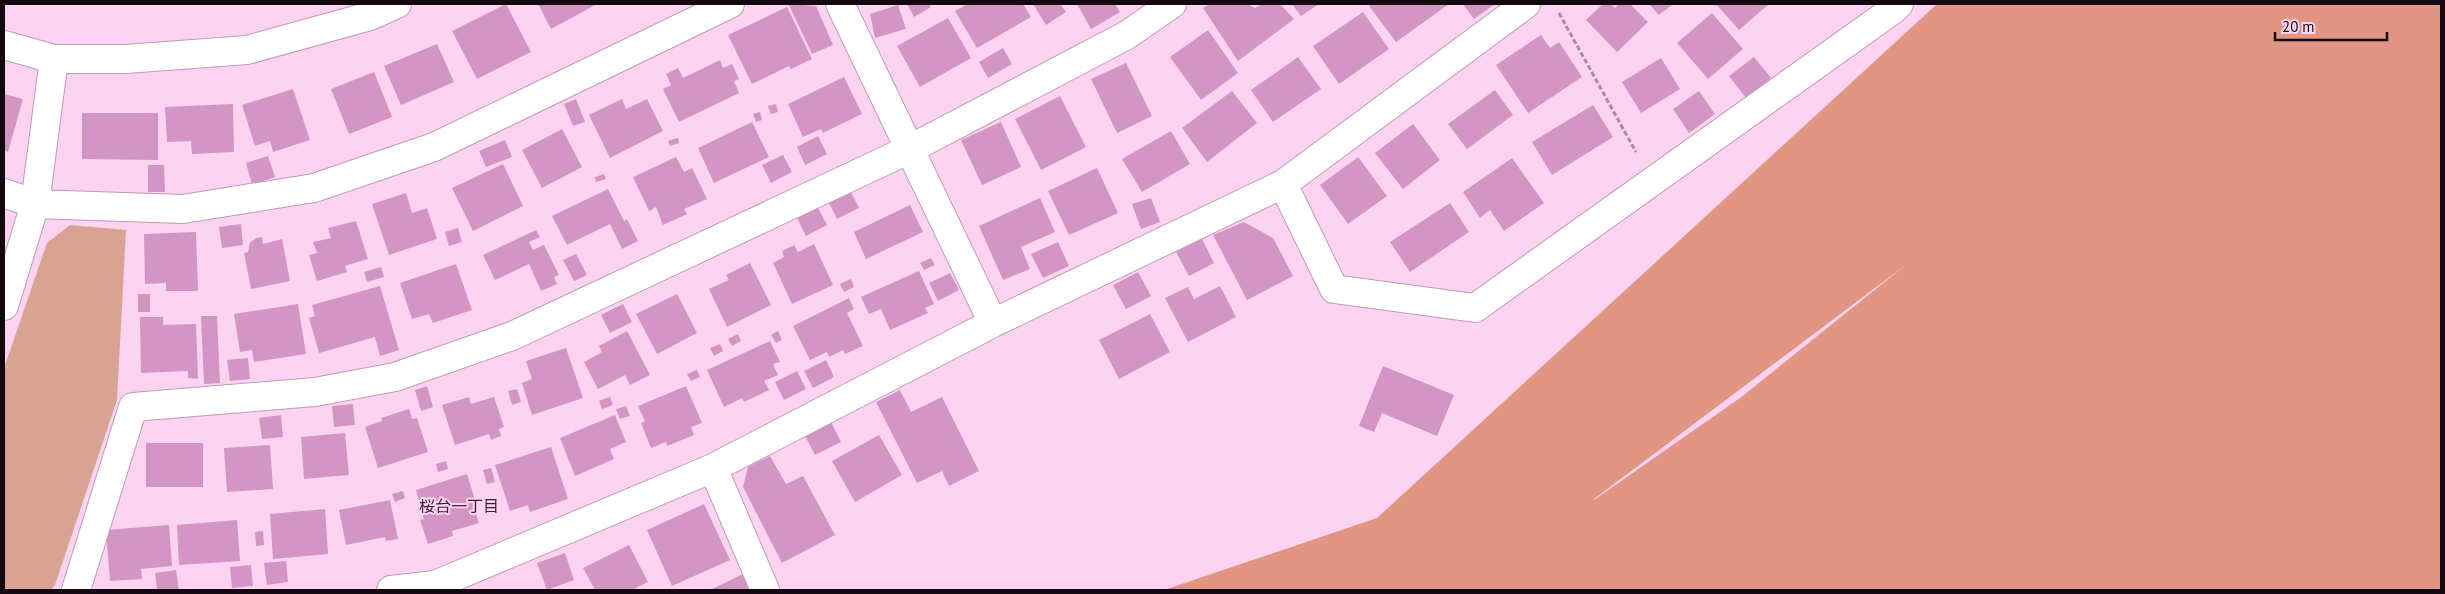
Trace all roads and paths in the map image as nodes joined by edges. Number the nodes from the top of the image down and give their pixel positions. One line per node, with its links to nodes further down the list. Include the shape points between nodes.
1 (398, 4): 9 (street, via 370,16 247,50 126,59)
2 (730, 4): 14 (street, via 434,148 314,188 183,209)
3 (840, 4): 10 (street)
4 (1172, 4): 10 (street, via 1127,35)
5 (1526, 4): 12 (street)
6 (1899, 4): 11 (street)
7 (1558, 12): 11 (path)
8 (4, 45): 9 (street)
9 (54, 59): 14 (street)
10 (910, 149): 16 (street); 18 (street, via 512,336 395,378 315,392 133,407)
11 (1653, 182): 12 (street, via 1475,308 1334,289)
12 (1283, 184): 16 (street)
13 (4, 193): 14 (street)
14 (35, 204): 15 (street)
15 (4, 306)
16 (993, 323): 17 (street)
17 (713, 468): 19 (street, via 435,585); 20 (street)
18 (76, 590)
19 (392, 590)
20 (765, 590)

